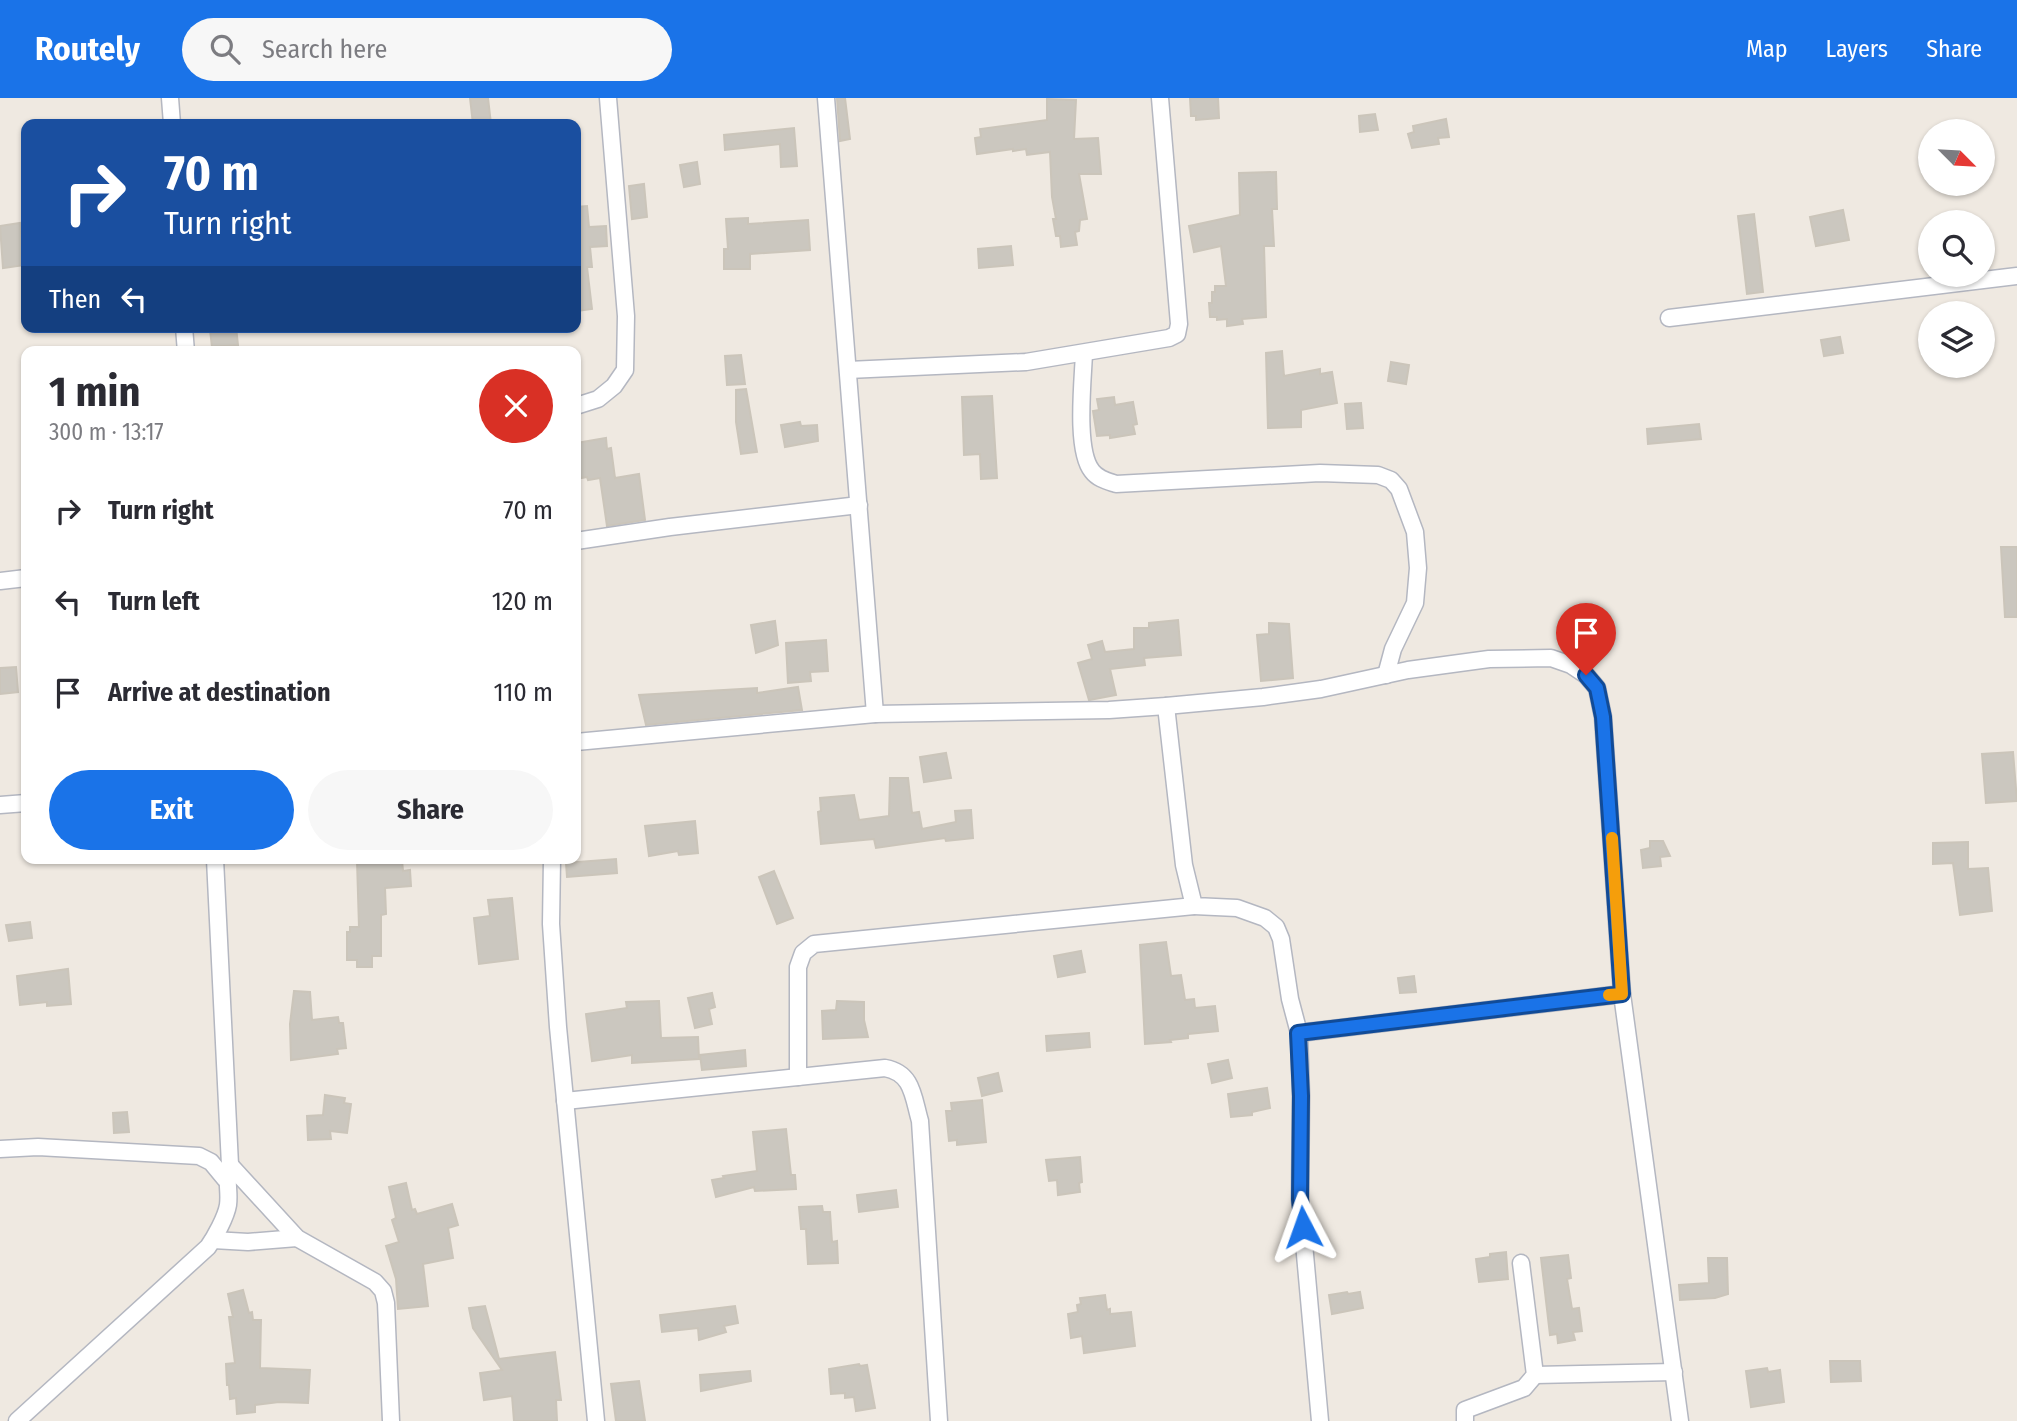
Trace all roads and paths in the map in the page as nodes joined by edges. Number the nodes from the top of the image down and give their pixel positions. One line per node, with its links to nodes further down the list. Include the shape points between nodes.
1 (170, 98): 5 (street)
2 (608, 98): 10 (street, via 626,316 625,370 614,386)
3 (826, 98): 9 (street)
4 (1160, 98): 8 (street, via 1177,334)
5 (172, 119)
6 (2017, 276): 7 (street)
7 (1669, 318)
8 (1084, 352): 9 (street, via 1026,362); 15 (street, via 1084,452 1091,470 1101,479 1116,484 1320,473 1378,475 1391,480 1415,532 1418,568 1415,603)
9 (848, 370): 11 (street)
10 (581, 404)
11 (859, 505): 12 (street); 17 (street)
12 (581, 540)
13 (21, 579): 14 (street)
14 (0, 581)
15 (1386, 675): 16 (street, via 1275,695); 24 (street, via 1489,659 1551,659 1571,665 1597,688 1603,717)
16 (1166, 706): 17 (street); 23 (street, via 1184,865)
17 (875, 714): 18 (street)
18 (581, 742)
19 (21, 803): 20 (street)
20 (0, 805)
21 (215, 864): 29 (street)
22 (552, 864): 27 (street, via 551,924)
23 (1194, 906): 25 (street, via 1237,908 1276,926); 26 (street, via 814,944 803,953 798,967)
24 (1622, 994): 25 (street); 33 (street)
25 (1298, 1033): 39 (street, via 1300,1199)
26 (798, 1077): 27 (street); 38 (street, via 884,1068 898,1070 907,1078 920,1121)
27 (565, 1101): 37 (street)
28 (0, 1149): 29 (street, via 199,1156)
29 (228, 1172): 30 (street); 31 (street, via 228,1205)
30 (296, 1238): 31 (street); 36 (street, via 374,1282 383,1292)
31 (213, 1240): 35 (street)
32 (1521, 1263): 34 (street)
33 (1674, 1372): 34 (street); 41 (street)
34 (1535, 1375): 40 (street, via 1524,1388 1465,1410)
35 (17, 1421)
36 (391, 1421)
37 (596, 1421)
38 (939, 1421)
39 (1320, 1421)
40 (1465, 1421)
41 (1680, 1421)

